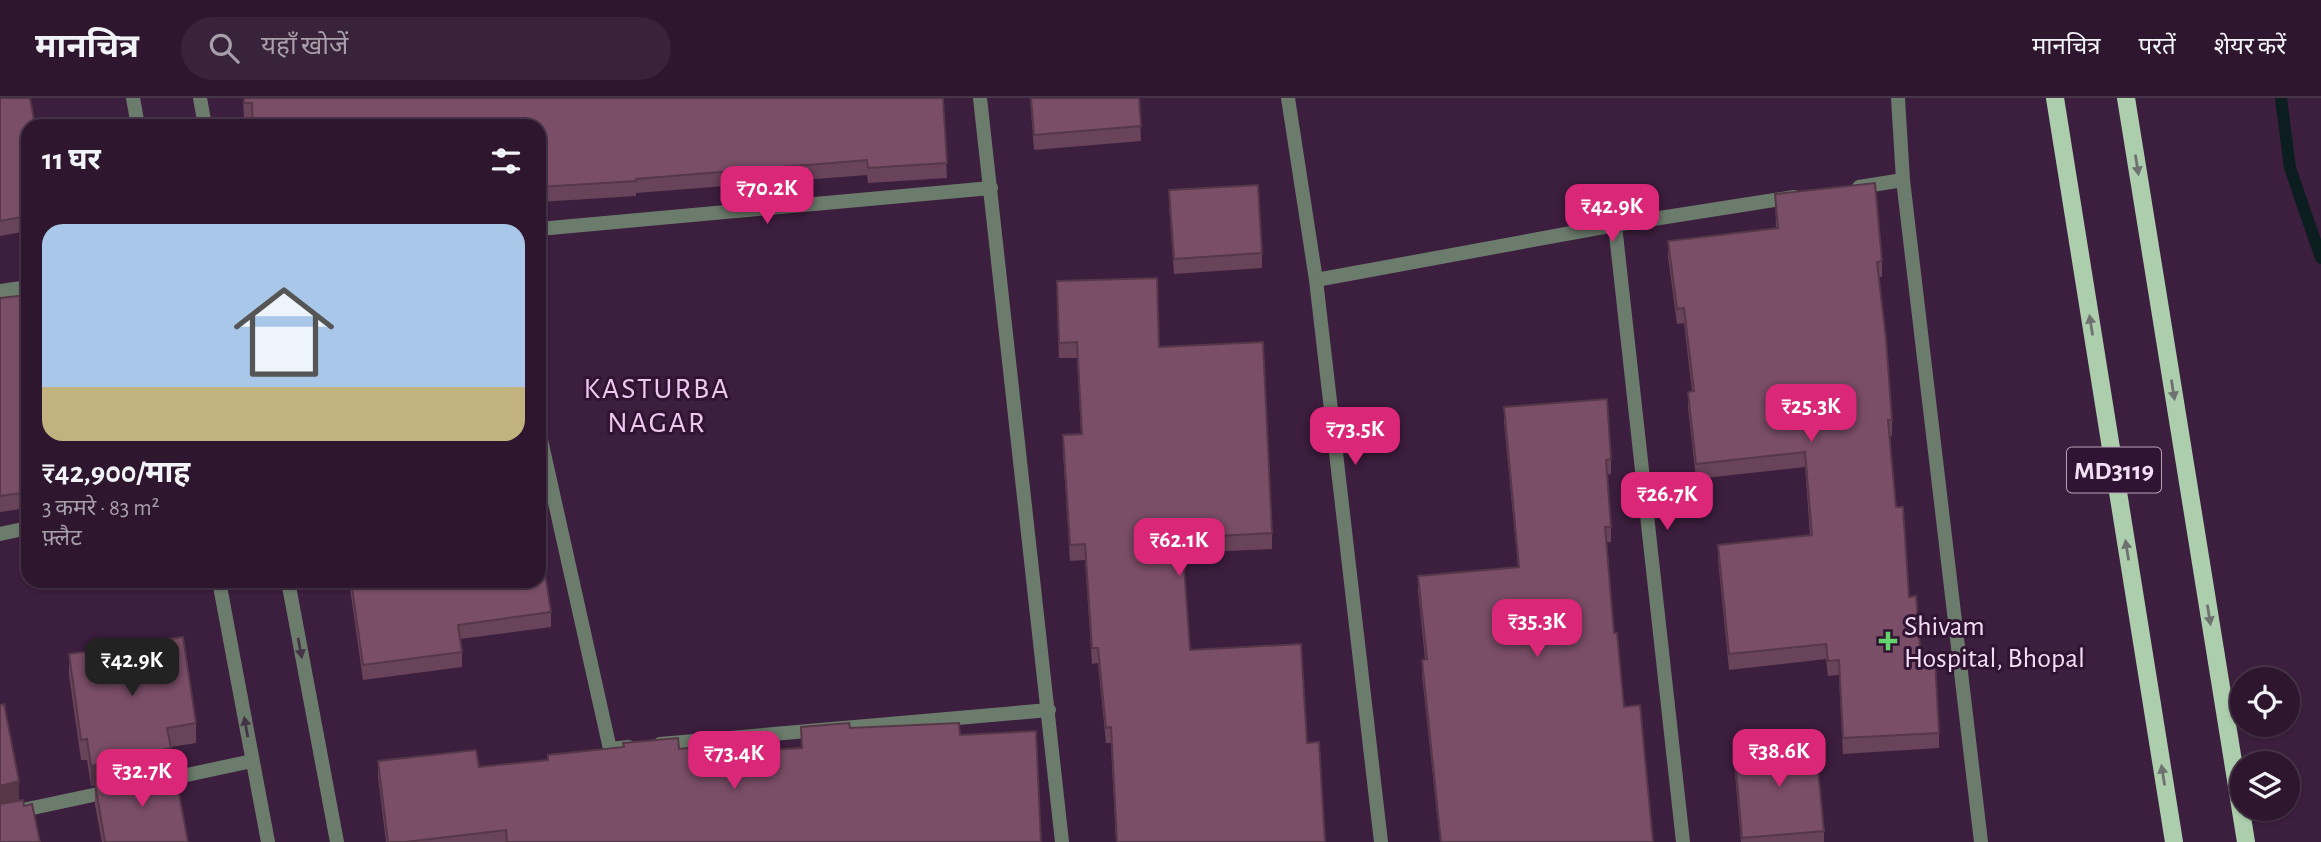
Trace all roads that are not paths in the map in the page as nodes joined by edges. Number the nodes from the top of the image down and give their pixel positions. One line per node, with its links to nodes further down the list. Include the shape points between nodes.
1 (133, 98): 8 (street)
2 (200, 98): 9 (street)
3 (980, 98): 11 (street)
4 (1288, 98): 16 (street)
5 (1898, 98): 10 (street)
6 (2055, 98): 33 (main road, MD3119, one-way to 6)
7 (2126, 98): 34 (main road, MD3119, one-way to 34)
8 (137, 119)
9 (204, 119)
10 (1903, 180): 12 (street); 32 (street)
11 (991, 188): 15 (street); 24 (street)
12 (1848, 189)
13 (1807, 195): 14 (street)
14 (1615, 225): 16 (street); 31 (street)
15 (546, 228)
16 (1316, 280): 30 (street)
17 (21, 289): 18 (street)
18 (0, 291)
19 (546, 461): 24 (street, via 610,749)
20 (21, 530): 21 (street)
21 (0, 534)
22 (220, 588): 25 (street, one-way to 22)
23 (289, 588): 28 (street, one-way to 28)
24 (1049, 710): 29 (street)
25 (252, 761): 26 (street); 27 (street)
26 (0, 815)
27 (268, 842)
28 (337, 842)
29 (1062, 842)
30 (1381, 842)
31 (1683, 842)
32 (1981, 842)
33 (2174, 842)
34 (2246, 842)

